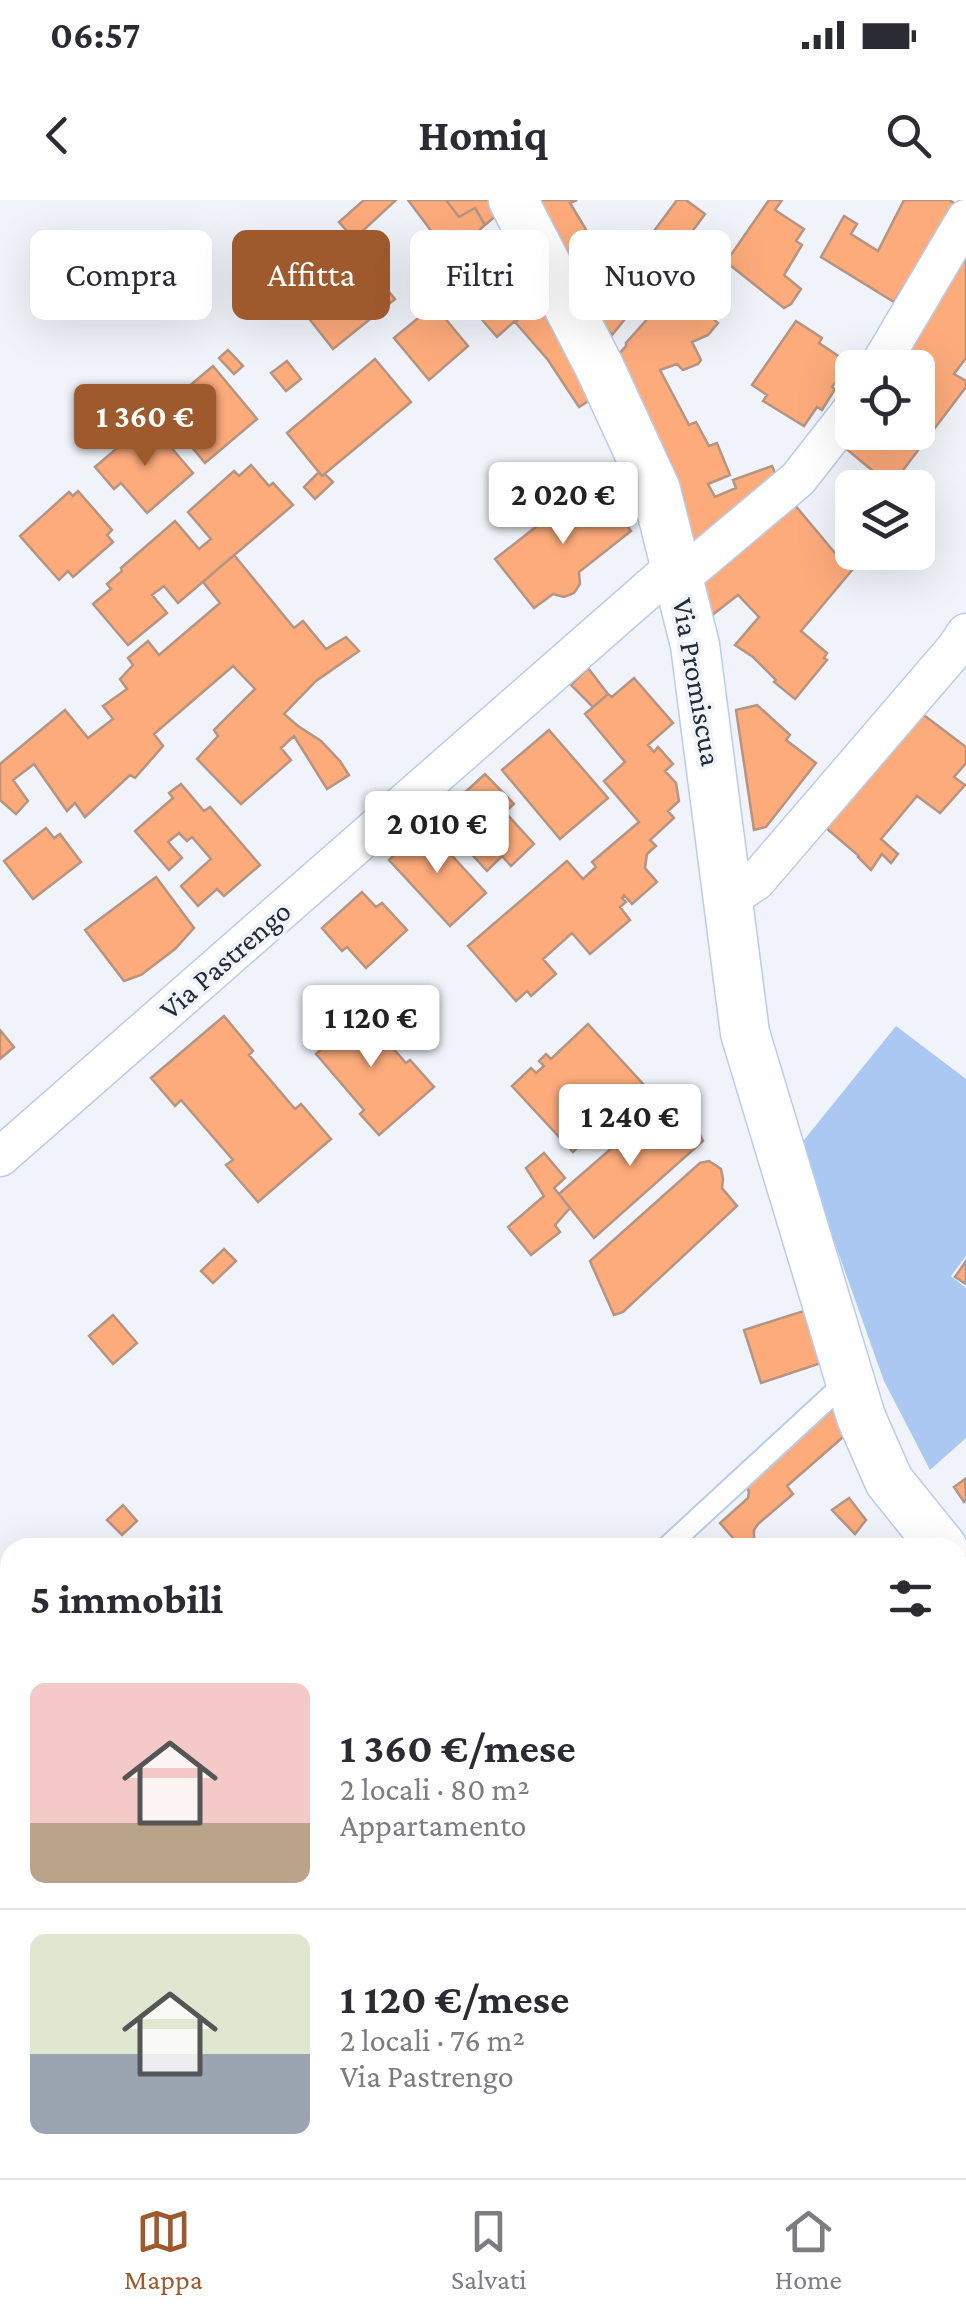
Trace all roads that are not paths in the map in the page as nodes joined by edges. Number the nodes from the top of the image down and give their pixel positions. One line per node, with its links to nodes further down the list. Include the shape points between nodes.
1 (513, 200): 5 (street, Via Promiscua, via 656,490)
2 (966, 218): 3 (street)
3 (889, 350)
4 (835, 432): 5 (street, Via Pastrengo, via 798,479)
5 (677, 573): 7 (street, Via Promiscua, via 695,645); 8 (street, Via Pastrengo)
6 (966, 633): 7 (street, via 756,881)
7 (728, 900): 9 (street, Via Promiscua, via 745,1033)
8 (0, 1157)
9 (849, 1380): 10 (lane); 11 (street, Via Promiscua, via 889,1482)
10 (677, 1538)
11 (935, 1538)

